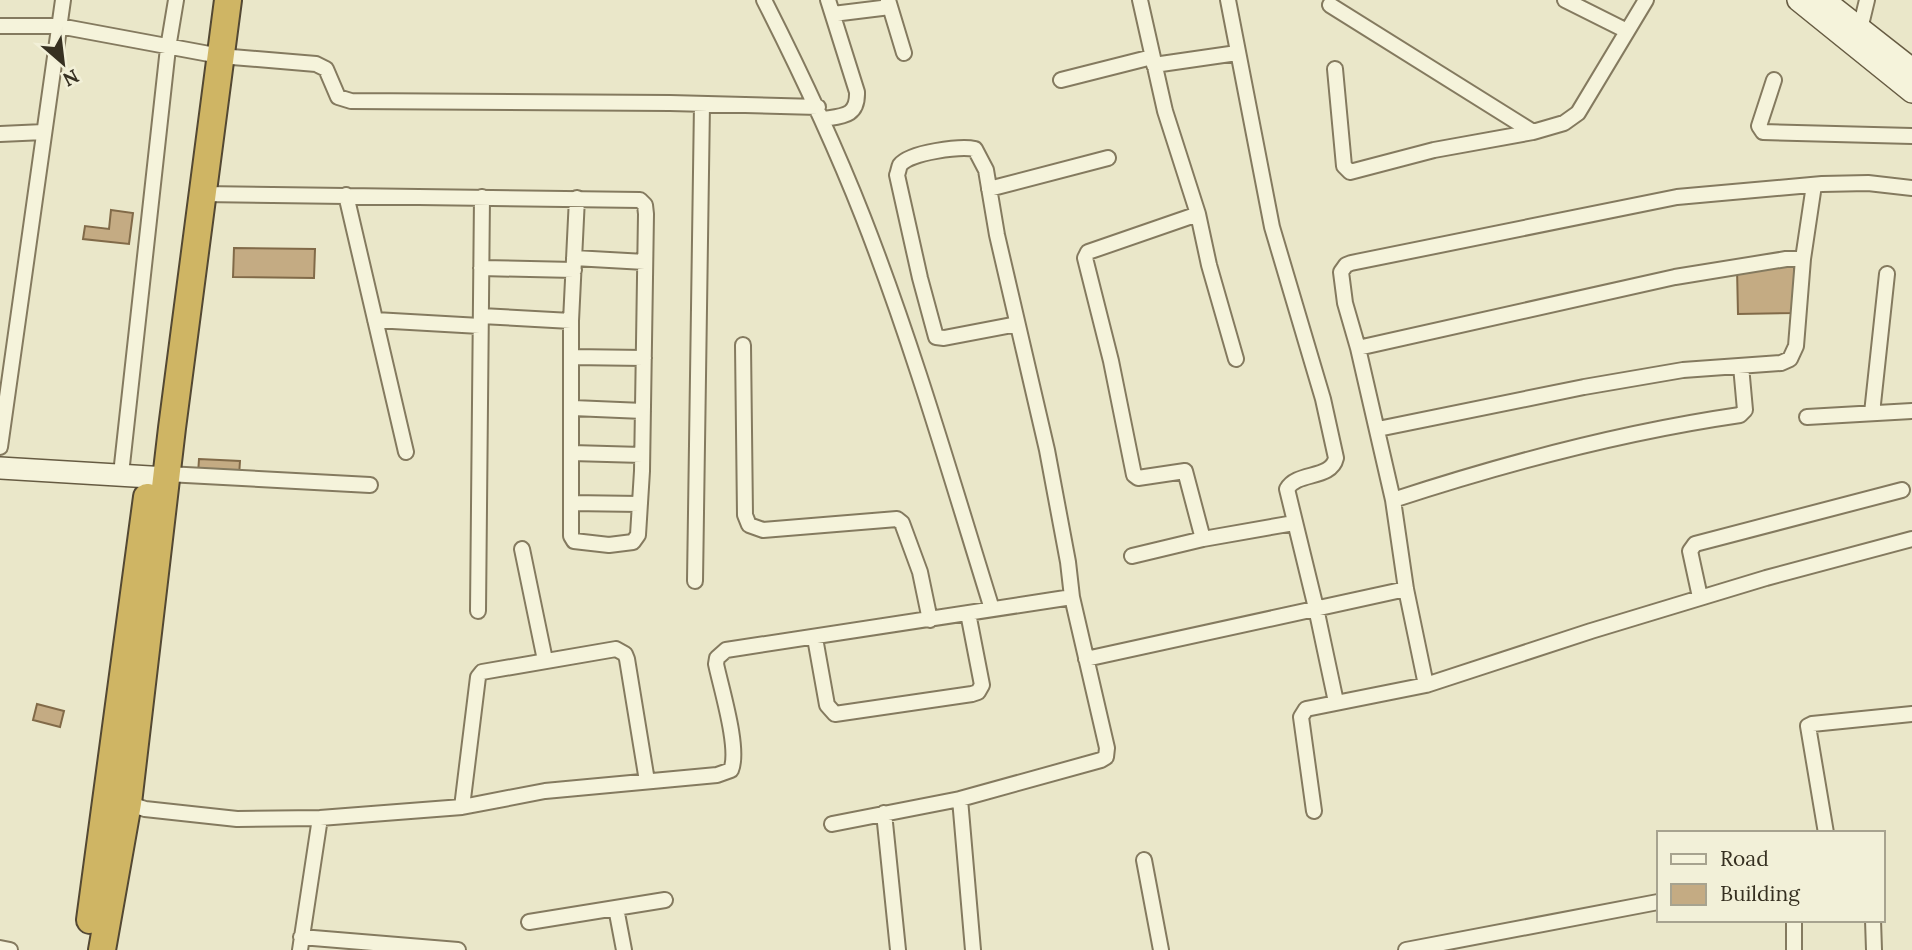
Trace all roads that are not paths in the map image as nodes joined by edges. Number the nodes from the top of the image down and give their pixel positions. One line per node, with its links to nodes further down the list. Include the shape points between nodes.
1 (63, 0): 17 (street)
2 (176, 0): 20 (street)
3 (212, 0): 23 (highway)
4 (228, 0): 23 (highway)
5 (764, 0): 31 (street)
6 (1140, 0): 24 (street)
7 (1228, 0): 22 (street)
8 (1565, 0): 19 (street)
9 (1646, 0): 19 (street)
10 (1798, 0): 29 (main road)
11 (1825, 0): 18 (main road)
12 (1867, 0): 18 (street)
13 (889, 3): 15 (street); 21 (street)
14 (1330, 5): 33 (street)
15 (831, 7): 31 (street, via 858,102 843,116)
16 (0, 26): 17 (street)
17 (59, 26): 20 (street); 32 (street)
18 (1860, 29): 26 (main road)
19 (1627, 30): 33 (street, via 1578,113 1564,123)
20 (168, 47): 23 (street); 71 (street)
21 (904, 53)
22 (1237, 53): 24 (street); 78 (street, via 1272,227 1336,458 1328,470 1287,485)
23 (212, 55): 30 (street, via 322,66 338,97 351,101); 40 (highway); 72 (highway)
24 (1153, 61): 27 (street); 44 (street)
25 (1335, 69): 33 (street, via 1344,166 1349,172)
26 (1912, 69)
27 (1061, 80)
28 (1774, 80): 35 (street, via 1759,126 1763,132)
29 (1912, 92)
30 (702, 104): 31 (street); 83 (street)
31 (820, 113): 88 (street, via 909,343)
32 (44, 132): 34 (street); 66 (street)
33 (1533, 132)
34 (0, 134)
35 (1912, 136)
36 (1108, 158): 39 (street)
37 (1814, 185): 38 (street, via 1868,183); 45 (street); 55 (street, via 1677,197 1349,264 1341,272)
38 (1912, 188)
39 (989, 189): 53 (street); 53 (street, via 981,157 975,149 964,147 916,156 900,166 897,176 936,337)
40 (202, 194): 41 (street); 72 (highway)
41 (346, 195): 42 (street); 50 (street)
42 (482, 197): 43 (street); 48 (street)
43 (577, 198): 46 (street, via 640,200 646,214); 47 (street)
44 (1198, 214): 58 (street); 79 (street, via 1088,251 1085,258 1134,475 1185,471)
45 (1803, 259): 55 (street, via 1675,277); 59 (street, via 1794,354 1781,363)
46 (645, 262): 47 (street); 57 (street)
47 (574, 264): 48 (street); 52 (street)
48 (481, 268): 51 (street)
49 (1887, 274): 63 (street)
50 (375, 320): 51 (street); 67 (street)
51 (480, 321): 52 (street); 89 (street)
52 (571, 321): 56 (street)
53 (1017, 324): 85 (street, via 1047,450)
54 (743, 345): 91 (street, via 745,516 749,525 762,530 897,519 919,572)
55 (1358, 348): 65 (street)
56 (572, 357): 57 (street); 60 (street)
57 (644, 358): 61 (street)
58 (1236, 359)
59 (1741, 366): 65 (street, via 1683,370 1584,387); 75 (street, via 1745,410 1740,415 1614,439)
60 (573, 408): 61 (street); 68 (street)
61 (643, 411): 69 (street)
62 (1912, 411): 63 (street)
63 (1872, 412): 64 (street)
64 (1807, 417)
65 (1378, 429): 75 (street)
66 (0, 446)
67 (406, 452)
68 (572, 453): 69 (street); 76 (street)
69 (642, 455): 77 (street)
70 (0, 468): 71 (main road)
71 (121, 474): 72 (main road)
72 (161, 476): 73 (street); 100 (highway)
73 (370, 485)
74 (1902, 490): 86 (street, via 1695,544 1690,551)
75 (1393, 500): 84 (street)
76 (571, 503): 77 (street); 77 (street, via 573,539 609,545 635,541)
77 (640, 504)
78 (1294, 523): 79 (street); 87 (street)
79 (1203, 539): 82 (street)
80 (1912, 539): 86 (street)
81 (522, 549): 94 (street)
82 (1132, 556)
83 (695, 580)
84 (1406, 589): 87 (street); 95 (street)
85 (1072, 597): 88 (street); 93 (street)
86 (1700, 597): 95 (street)
87 (1316, 608): 93 (street); 96 (street)
88 (992, 609): 90 (street)
89 (478, 611)
90 (968, 613): 91 (street); 92 (street, via 982,685 972,694 835,714 827,705)
91 (930, 620): 92 (street)
92 (815, 638): 98 (street, via 719,654 716,664 731,733 731,770)
93 (1086, 659): 99 (street, via 1106,757)
94 (545, 660): 98 (street, via 616,649 625,654); 101 (street, via 485,670 478,677)
95 (1426, 685): 96 (street)
96 (1336, 702): 102 (street, via 1306,709 1301,715)
97 (1912, 714): 106 (street, via 1808,726)
98 (647, 781): 101 (street, via 545,791)
99 (960, 799): 103 (street); 122 (street)
100 (116, 801): 104 (street, via 145,809 237,819); 117 (highway); 118 (highway)
101 (462, 807): 104 (street)
102 (1314, 811)
103 (884, 813): 105 (street); 121 (street)
104 (320, 818): 114 (street)
105 (832, 824)
106 (1826, 831)
107 (1144, 860): 123 (street)
108 (665, 901): 110 (street)
109 (1657, 902): 124 (street)
110 (616, 908): 111 (street); 120 (street)
111 (529, 922)
112 (1794, 922): 125 (street)
113 (1873, 922): 126 (street)
114 (300, 944): 119 (street)
115 (0, 948): 116 (street)
116 (10, 950)
117 (86, 950)
118 (102, 950)
119 (458, 950)
120 (624, 950)
121 (898, 950)
122 (973, 950)
123 (1161, 950)
124 (1406, 950)
125 (1794, 950)
126 (1874, 950)

